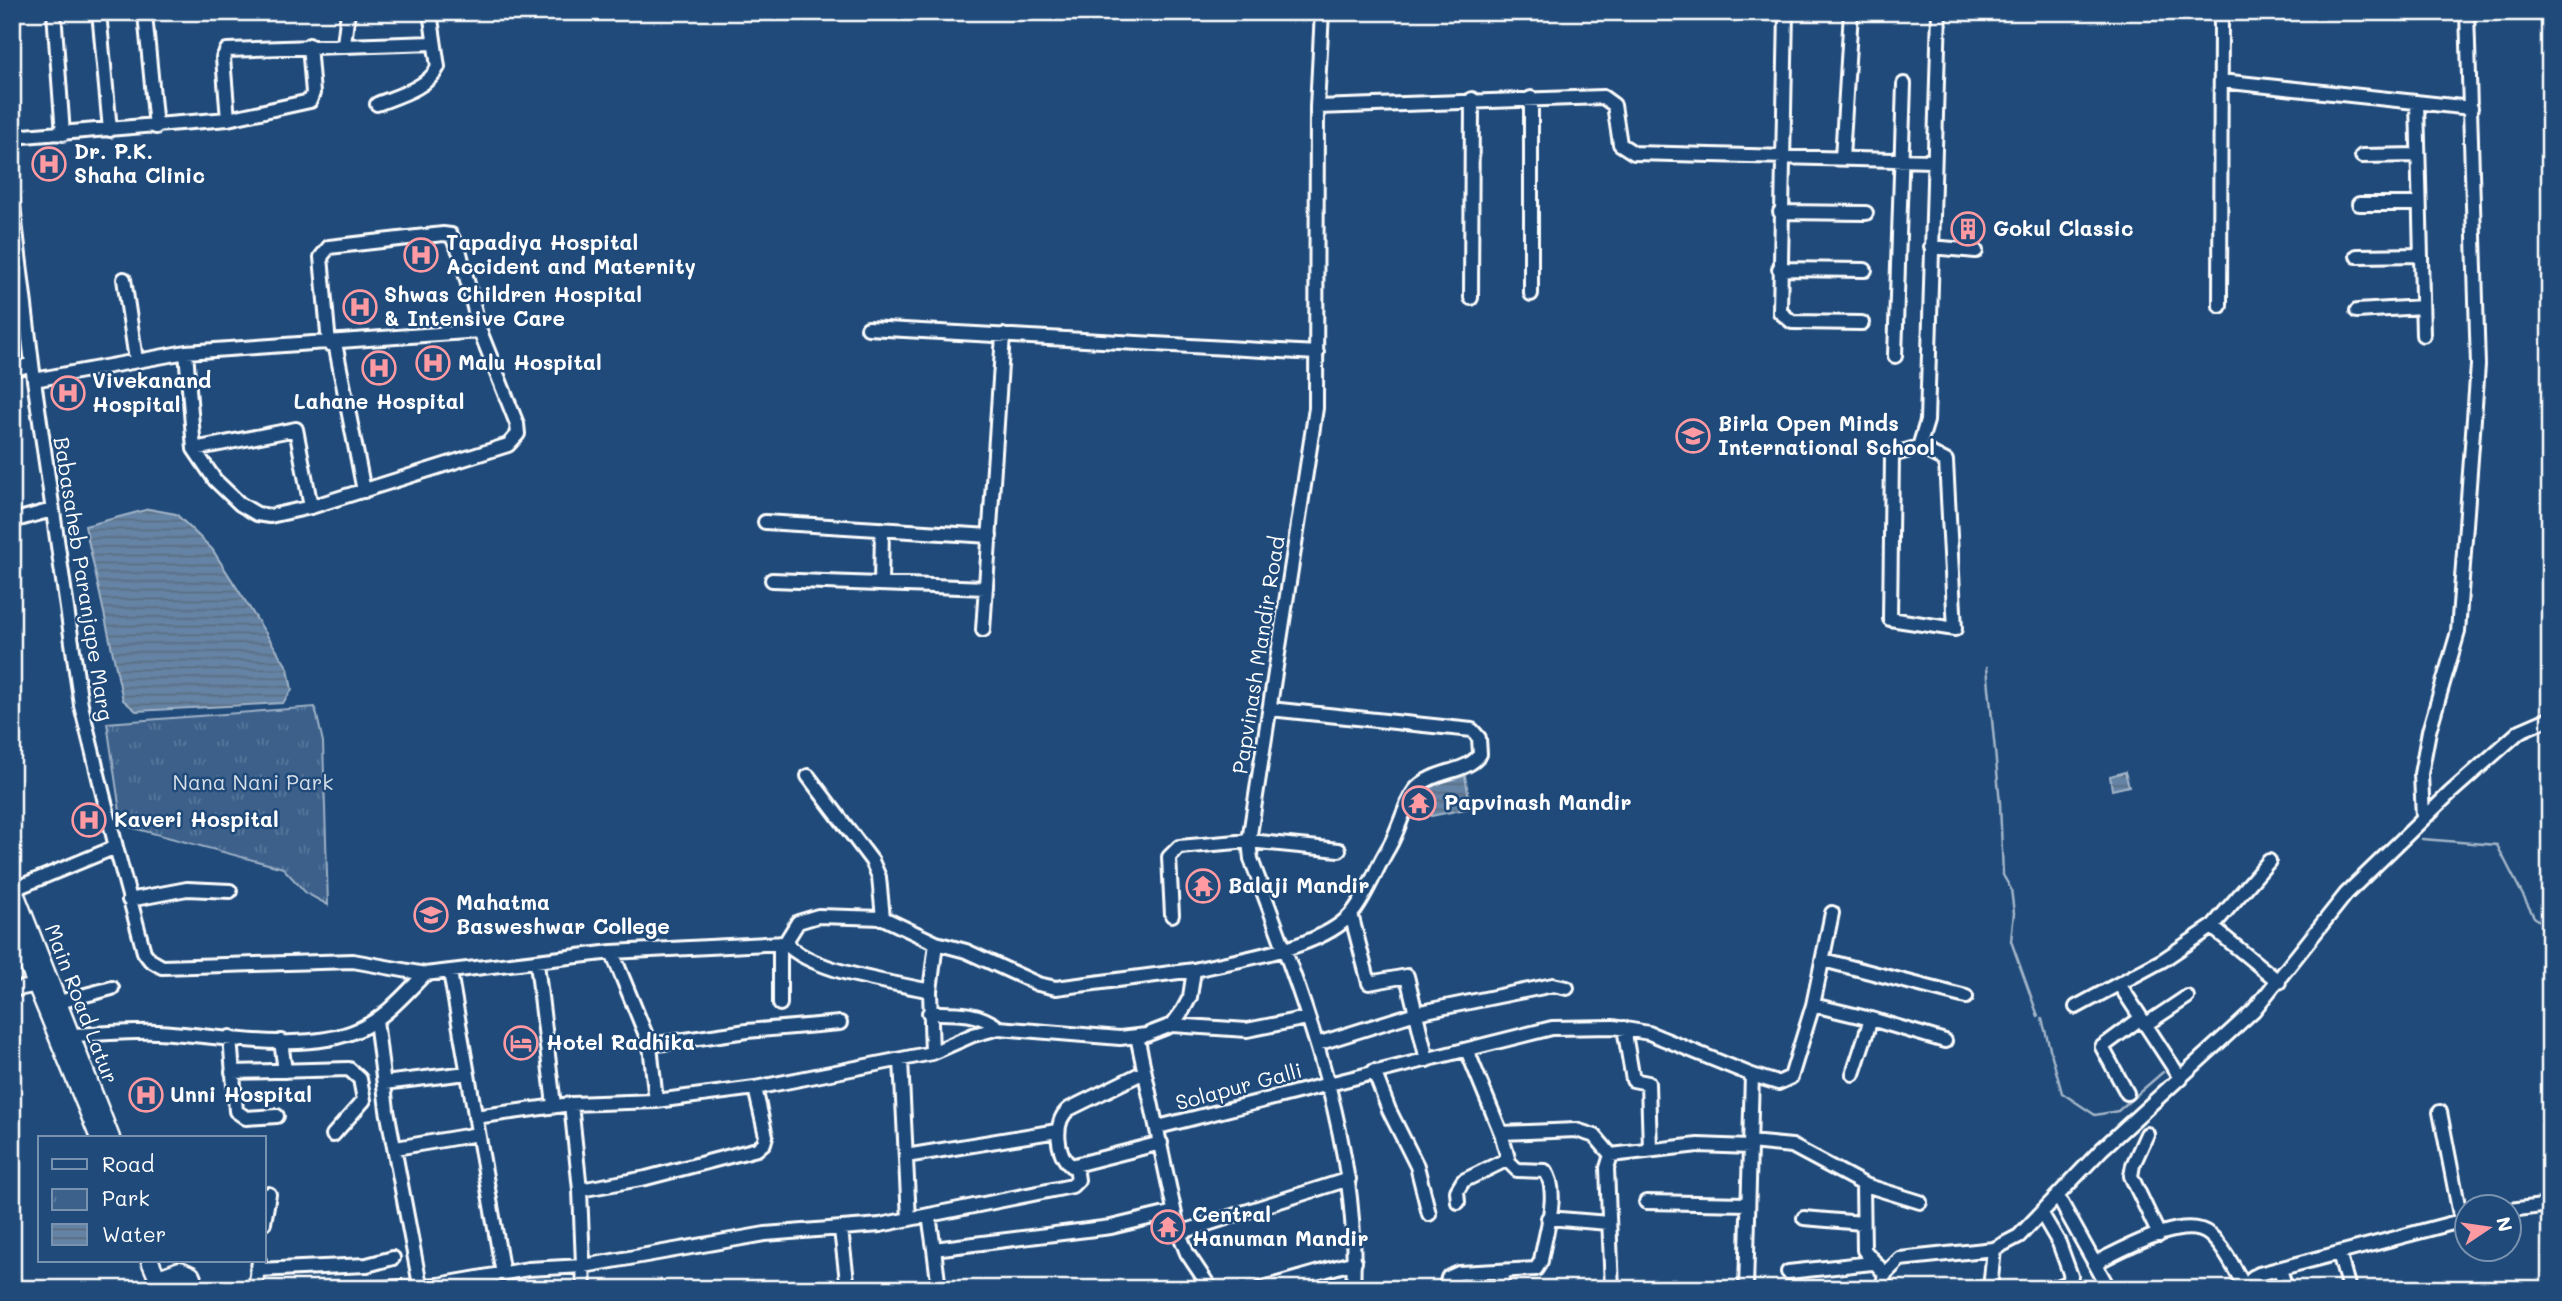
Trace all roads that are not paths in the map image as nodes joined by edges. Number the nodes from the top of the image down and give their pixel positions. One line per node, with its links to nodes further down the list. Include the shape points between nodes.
1 (54, 12): 26 (street)
2 (99, 12): 25 (street)
3 (348, 12): 13 (street)
4 (430, 12): 12 (street)
5 (1322, 12): 21 (street, Papvinash Mandir Road)
6 (1786, 12): 30 (street)
7 (1851, 12): 31 (street)
8 (1939, 12): 33 (street)
9 (2221, 12): 15 (street)
10 (2468, 12): 22 (street)
11 (147, 13): 24 (street)
12 (434, 43): 13 (street); 20 (street, via 438,67 431,78)
13 (344, 44): 14 (street)
14 (309, 45): 23 (street, via 310,101); 23 (street, via 224,53)
15 (2221, 81): 19 (street); 48 (street)
16 (1903, 84): 32 (street)
17 (1531, 98): 18 (street); 30 (street, via 1609,100 1614,105 1620,144 1634,153); 46 (street)
18 (1472, 99): 21 (street); 47 (street)
19 (2417, 102): 22 (street); 28 (street)
20 (377, 104)
21 (1317, 107): 59 (street, Papvinash Mandir Road)
22 (2471, 108): 81 (street, via 2478,365 2472,454 2458,632 2425,752)
23 (228, 119): 24 (street)
24 (156, 127): 25 (street)
25 (110, 130): 26 (street)
26 (63, 134): 27 (street)
27 (12, 137)
28 (2418, 155): 29 (street); 36 (street)
29 (2362, 156)
30 (1781, 157): 31 (street); 37 (street)
31 (1842, 158): 32 (street)
32 (1901, 160): 33 (street); 60 (street)
33 (1933, 161): 39 (street)
34 (13, 200): 50 (street, Babasaheb Paranjape Marg)
35 (2359, 204): 36 (street)
36 (2419, 204): 41 (street)
37 (1780, 212): 38 (street); 43 (street)
38 (1866, 213)
39 (1931, 247): 40 (street); 65 (street, via 1927,422)
40 (1976, 251)
41 (2421, 255): 42 (street); 49 (street)
42 (2357, 256)
43 (1779, 269): 44 (street); 52 (street, via 1780,313 1786,320)
44 (1865, 270)
45 (124, 279): 61 (street)
46 (1531, 294)
47 (1471, 298)
48 (2220, 306)
49 (2422, 307): 51 (street); 56 (street)
50 (18, 308): 62 (street, Babasaheb Paranjape Marg)
51 (2357, 311)
52 (1862, 323)
53 (868, 328): 55 (street)
54 (480, 331): 57 (street); 57 (street, via 460,253 451,235 443,234 323,251); 67 (street, via 517,424 514,440)
55 (1003, 335): 59 (street); 73 (street)
56 (2423, 335)
57 (332, 344): 58 (street); 67 (street)
58 (186, 352): 61 (street); 66 (street)
59 (1317, 353): 78 (street, Papvinash Mandir Road, via 1313,438)
60 (1895, 356)
61 (136, 360): 64 (street)
62 (32, 364): 63 (street); 64 (street, Babasaheb Paranjape Marg)
63 (12, 370)
64 (34, 380): 69 (street, Babasaheb Paranjape Marg)
65 (1919, 447): 65 (street, via 1946,461 1955,629 1890,619 1892,455)
66 (194, 449): 68 (street, via 215,480 257,514 270,516); 68 (street, via 296,429)
67 (364, 491): 68 (street)
68 (311, 507)
69 (52, 510): 70 (street); 83 (street, Babasaheb Paranjape Marg, via 81,705)
70 (12, 521)
71 (765, 522): 72 (street)
72 (882, 529): 73 (street); 75 (street)
73 (990, 536): 76 (street)
74 (772, 580): 75 (street)
75 (881, 584): 76 (street)
76 (986, 588): 77 (street)
77 (983, 630)
78 (1270, 709): 82 (street, Papvinash Mandir Road); 90 (street, via 1472,730 1479,738 1480,754 1474,761 1429,778 1416,789)
79 (2550, 718): 81 (street, via 2520,732)
80 (808, 776): 92 (street, via 872,861)
81 (2423, 819): 104 (street, via 2346,894)
82 (1249, 841): 84 (street); 91 (street, via 1185,845 1172,851); 97 (street, Papvinash Mandir Road, via 1251,859)
83 (116, 847): 86 (street); 88 (street, Babasaheb Paranjape Marg)
84 (1339, 850)
85 (2269, 861): 94 (street)
86 (13, 887): 105 (main road, Main Road Latur)
87 (230, 891): 88 (street, via 187,889)
88 (129, 900): 103 (street, Babasaheb Paranjape Marg, via 144,952 162,967 354,961)
89 (1832, 913): 99 (street, Solapur Galli)
90 (1351, 914): 97 (street, via 1326,933); 118 (street, via 1369,983 1407,976)
91 (1172, 915)
92 (883, 918): 95 (street, via 807,918); 96 (street)
93 (12, 926): 105 (main road, Main Road Latur)
94 (2212, 927): 104 (street); 106 (street)
95 (782, 943): 98 (street, Babasaheb Paranjape Marg); 110 (street, via 822,964); 114 (street)
96 (936, 943): 101 (street, via 1056,988); 110 (street)
97 (1283, 948): 101 (street); 119 (street, Papvinash Mandir Road)
98 (612, 952): 100 (street, Babasaheb Paranjape Marg); 133 (street)
99 (1823, 960): 111 (street); 115 (street, Solapur Galli)
100 (537, 963): 102 (street, Babasaheb Paranjape Marg); 153 (street)
101 (1194, 970): 124 (street, via 1190,997)
102 (450, 972): 103 (street, Babasaheb Paranjape Marg); 142 (street)
103 (425, 974): 121 (street)
104 (2279, 982): 145 (street)
105 (43, 984): 109 (street); 113 (main road, Main Road Latur); 163 (main road, Main Road Latur)
106 (2119, 984): 116 (street); 122 (street)
107 (112, 988): 113 (street)
108 (1567, 988): 118 (street, via 1553,985)
109 (12, 990)
110 (930, 991): 117 (street)
111 (1966, 997)
112 (2187, 997): 122 (street)
113 (60, 1002): 127 (main road, Main Road Latur)
114 (780, 1003)
115 (1813, 1005): 120 (street); 144 (street, Solapur Galli, via 1791,1077 1777,1083)
116 (2076, 1007)
117 (929, 1013): 125 (street, via 968,1013); 135 (street)
118 (1416, 1013): 132 (street); 137 (street)
119 (1307, 1018): 124 (street, via 1247,1030); 132 (street, Papvinash Mandir Road)
120 (1871, 1019): 131 (street); 143 (street)
121 (376, 1020): 130 (street, via 342,1036); 147 (street)
122 (2143, 1022): 145 (street); 149 (street, via 2102,1047)
123 (840, 1023): 133 (street)
124 (1172, 1025): 128 (street)
125 (999, 1028): 128 (street, via 1111,1038); 135 (street)
126 (1624, 1028): 134 (street, Solapur Galli, via 1552,1028); 144 (street, Solapur Galli, via 1679,1043); 168 (street, via 1633,1080 1648,1083)
127 (72, 1035): 129 (street, via 155,1032); 164 (main road, Main Road Latur)
128 (1137, 1036): 141 (street)
129 (230, 1037): 130 (street); 140 (street)
130 (281, 1041): 138 (street)
131 (1945, 1041)
132 (1317, 1044): 146 (street, Papvinash Mandir Road)
133 (650, 1045): 151 (street)
134 (1467, 1050): 137 (street, Solapur Galli); 159 (street)
135 (932, 1053): 136 (street)
136 (901, 1060): 148 (street); 170 (street)
137 (1427, 1060): 139 (street, Solapur Galli)
138 (285, 1071): 140 (street); 150 (street, via 349,1069 360,1079)
139 (1374, 1071): 146 (street, Solapur Galli); 187 (street, via 1417,1166)
140 (232, 1072): 155 (street, via 234,1107 240,1115)
141 (1144, 1072): 157 (street); 158 (street, via 1069,1109 1061,1117)
142 (467, 1073): 147 (street); 156 (street)
143 (1853, 1074)
144 (1752, 1075): 166 (street)
145 (2181, 1079): 178 (street, via 2102,1149)
146 (1328, 1083): 157 (street, Solapur Galli); 173 (street, Papvinash Mandir Road)
147 (384, 1088): 150 (street); 167 (street)
148 (755, 1088): 151 (street); 175 (street, via 766,1136 757,1149)
149 (2127, 1093)
150 (364, 1100): 162 (street)
151 (656, 1101): 152 (street)
152 (570, 1104): 153 (street); 175 (street)
153 (554, 1105): 156 (street)
154 (2440, 1112): 176 (street)
155 (276, 1116)
156 (475, 1117): 160 (street)
157 (1158, 1127): 165 (street)
158 (1058, 1131): 170 (street); 172 (street, via 1066,1162)
159 (1502, 1133): 169 (street, via 1576,1129 1595,1136); 171 (street)
160 (478, 1134): 167 (street); 213 (street)
161 (2147, 1134): 198 (street, via 2131,1176)
162 (333, 1135)
163 (98, 1136)
164 (110, 1136)
165 (1161, 1143): 172 (street); 186 (street)
166 (1750, 1145): 168 (street); 174 (street, via 1792,1146); 182 (street)
167 (396, 1147): 215 (street)
168 (1650, 1149): 169 (street)
169 (1611, 1154): 193 (street)
170 (906, 1156): 192 (street)
171 (1508, 1159): 179 (street, via 1463,1181 1457,1191); 190 (street, via 1517,1170 1539,1170 1548,1175)
172 (1076, 1166): 189 (street, via 1078,1180 1072,1186)
173 (1349, 1179): 197 (street); 204 (street, Papvinash Mandir Road)
174 (1863, 1184): 181 (street); 194 (street)
175 (580, 1190): 209 (street)
176 (2458, 1192)
177 (269, 1194): 185 (street)
178 (2058, 1197): 188 (street); 206 (street)
179 (1458, 1202)
180 (1646, 1202): 182 (street)
181 (1920, 1202)
182 (1748, 1204): 229 (street)
183 (2550, 1205): 184 (street)
184 (2524, 1208)
185 (266, 1211)
186 (1174, 1212): 197 (street); 200 (street, via 1111,1227)
187 (1429, 1214)
188 (2042, 1214): 199 (street, via 2019,1236); 232 (street, via 2071,1276 2068,1283)
189 (929, 1215): 192 (street); 200 (street)
190 (1548, 1218): 193 (street); 211 (street, via 1536,1269)
191 (1804, 1218): 194 (street)
192 (909, 1219): 196 (street)
193 (1608, 1223): 228 (street)
194 (1862, 1223): 205 (street, via 1864,1250)
195 (2454, 1223): 201 (street)
196 (841, 1230): 209 (street, via 765,1234); 221 (street)
197 (1179, 1233): 223 (street)
198 (2159, 1235): 206 (street); 234 (street, via 2192,1227 2203,1230)
199 (1994, 1249): 214 (street, via 1909,1256); 231 (street)
200 (934, 1250): 222 (street)
201 (2339, 1253): 210 (street); 236 (street)
202 (393, 1258): 208 (street, via 367,1265)
203 (150, 1262): 216 (main road)
204 (1354, 1262): 224 (street); 225 (street, Papvinash Mandir Road)
205 (1872, 1262): 212 (street); 214 (street)
206 (2095, 1263): 233 (street)
207 (170, 1265): 216 (main road); 217 (main road, via 191,1275)
208 (258, 1265): 218 (street)
209 (584, 1266): 213 (street); 220 (street)
210 (2280, 1269): 234 (street, via 2253,1277); 235 (street)
211 (1506, 1271): 226 (street, via 1459,1273 1448,1278); 227 (street)
212 (1788, 1272)
213 (503, 1274): 215 (street)
214 (1885, 1274): 230 (street)
215 (421, 1285): 219 (street)
216 (160, 1286)
217 (199, 1288)
218 (255, 1289)
219 (364, 1289)
220 (584, 1289)
221 (848, 1289)
222 (939, 1289)
223 (1211, 1289)
224 (1260, 1289)
225 (1353, 1289)
226 (1445, 1289)
227 (1498, 1289)
228 (1612, 1289)
229 (1746, 1289)
230 (1882, 1289)
231 (1990, 1289)
232 (2052, 1289)
233 (2109, 1289)
234 (2246, 1289)
235 (2286, 1289)
236 (2349, 1289)

